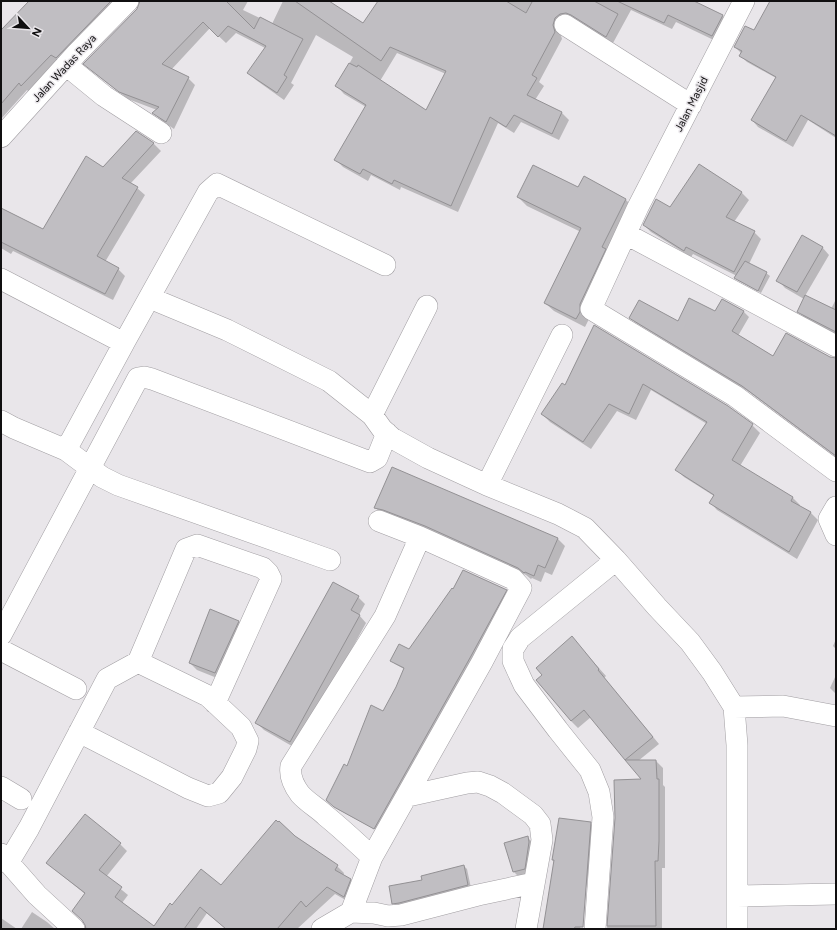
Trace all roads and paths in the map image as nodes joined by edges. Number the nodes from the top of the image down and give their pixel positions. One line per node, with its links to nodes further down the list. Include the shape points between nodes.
1 (128, 1): 4 (street, Jalan Wadas Raya)
2 (744, 1): 5 (street, Jalan Masjid)
3 (565, 25): 5 (street)
4 (66, 65): 6 (street, via 104,96); 7 (street, Jalan Wadas Raya)
5 (691, 105): 8 (street, Jalan Masjid)
6 (161, 133)
7 (1, 137)
8 (626, 234): 15 (street); 21 (street, Jalan Masjid, via 591,309 734,396)
9 (385, 265): 11 (street, via 217,184 208,192)
10 (1, 279): 14 (street)
11 (150, 298): 14 (street); 16 (street, via 226,330 329,381)
12 (427, 306): 16 (street)
13 (562, 335): 22 (street)
14 (124, 343): 19 (street)
15 (836, 346)
16 (372, 416): 18 (street)
17 (1, 421): 19 (street)
18 (386, 433): 20 (street, via 377,458 370,462 144,376 138,378); 22 (street, via 428,458)
19 (66, 450): 20 (street)
20 (90, 468): 27 (street, via 118,485); 29 (street)
21 (836, 471)
22 (487, 485): 28 (street, via 585,528)
23 (836, 507): 25 (street, via 829,519)
24 (379, 521): 26 (street)
25 (836, 535)
26 (420, 537): 38 (street, via 513,579 521,588); 40 (street, via 385,616 291,766 291,780 300,794)
27 (330, 560)
28 (616, 560): 34 (street, via 690,642); 49 (street, via 520,638 513,649 513,661 524,685 590,770 599,792 603,817)
29 (1, 635)
30 (1, 650): 32 (street)
31 (138, 662): 33 (street, via 208,696); 33 (street, via 186,549 197,545 263,568 271,579); 36 (street, via 107,679)
32 (76, 689)
33 (216, 703): 36 (street, via 241,727 248,741 232,777 219,793 208,796)
34 (734, 707): 35 (street, via 783,706); 44 (street, via 737,745)
35 (836, 716)
36 (79, 732): 41 (street, via 29,828)
37 (1, 787): 39 (street)
38 (408, 796): 40 (street); 42 (street, via 467,782 478,782 503,793 533,815 540,824 542,840)
39 (21, 798)
40 (372, 857): 45 (street)
41 (4, 859): 46 (street, via 37,895)
42 (534, 883): 45 (street, via 401,915); 48 (street)
43 (836, 894): 44 (street)
44 (737, 896): 50 (street)
45 (351, 912): 47 (street)
46 (74, 929)
47 (322, 929)
48 (526, 929)
49 (595, 929)
50 (737, 929)

